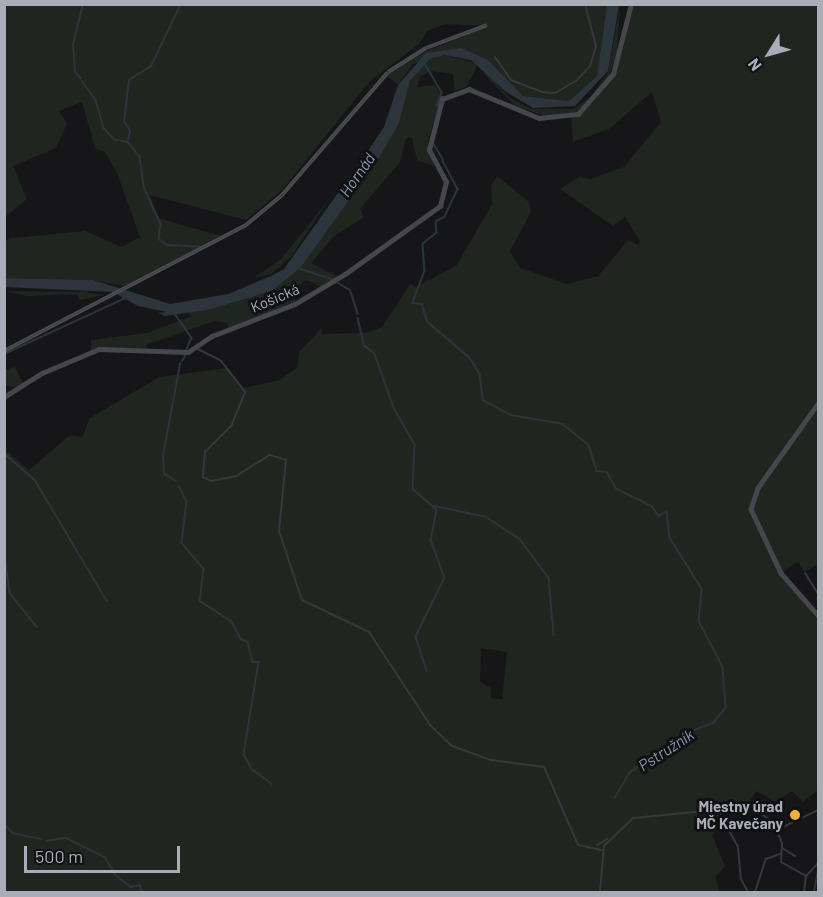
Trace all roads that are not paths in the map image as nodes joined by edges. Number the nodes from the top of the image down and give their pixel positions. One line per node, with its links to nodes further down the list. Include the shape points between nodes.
1 (585, 4): 3 (street, via 596,46 590,66 576,81 555,93 542,92 511,80)
2 (631, 4): 4 (street, Košická, via 613,74 578,114 539,118 463,89 437,107 429,150 446,182 440,206 333,282)
3 (495, 57)
4 (196, 348): 5 (street, Košická, via 186,352 99,349 42,373); 14 (street, via 221,361 245,392 231,426 205,452 203,477 211,481 236,476 270,455 286,460 279,531 293,586 302,600 369,632 430,725 452,746 491,760 544,767 578,845)
5 (4, 397)
6 (819, 404): 9 (street, via 758,488 751,509 781,573)
7 (805, 573): 8 (street)
8 (819, 594)
9 (819, 615)
10 (715, 805): 12 (street, via 747,804); 13 (street, via 687,813 640,814); 22 (street, via 738,847 741,879)
11 (819, 810): 12 (street)
12 (779, 829): 15 (street)
13 (608, 838): 14 (street); 16 (street)
14 (597, 845): 16 (street)
15 (782, 848): 17 (street); 18 (street)
16 (602, 850): 21 (street)
17 (780, 854): 20 (street, via 784,866); 23 (street, via 766,859)
18 (795, 856)
19 (819, 863): 20 (street)
20 (806, 876): 24 (street)
21 (600, 892)
22 (748, 892)
23 (755, 892)
24 (804, 892)

